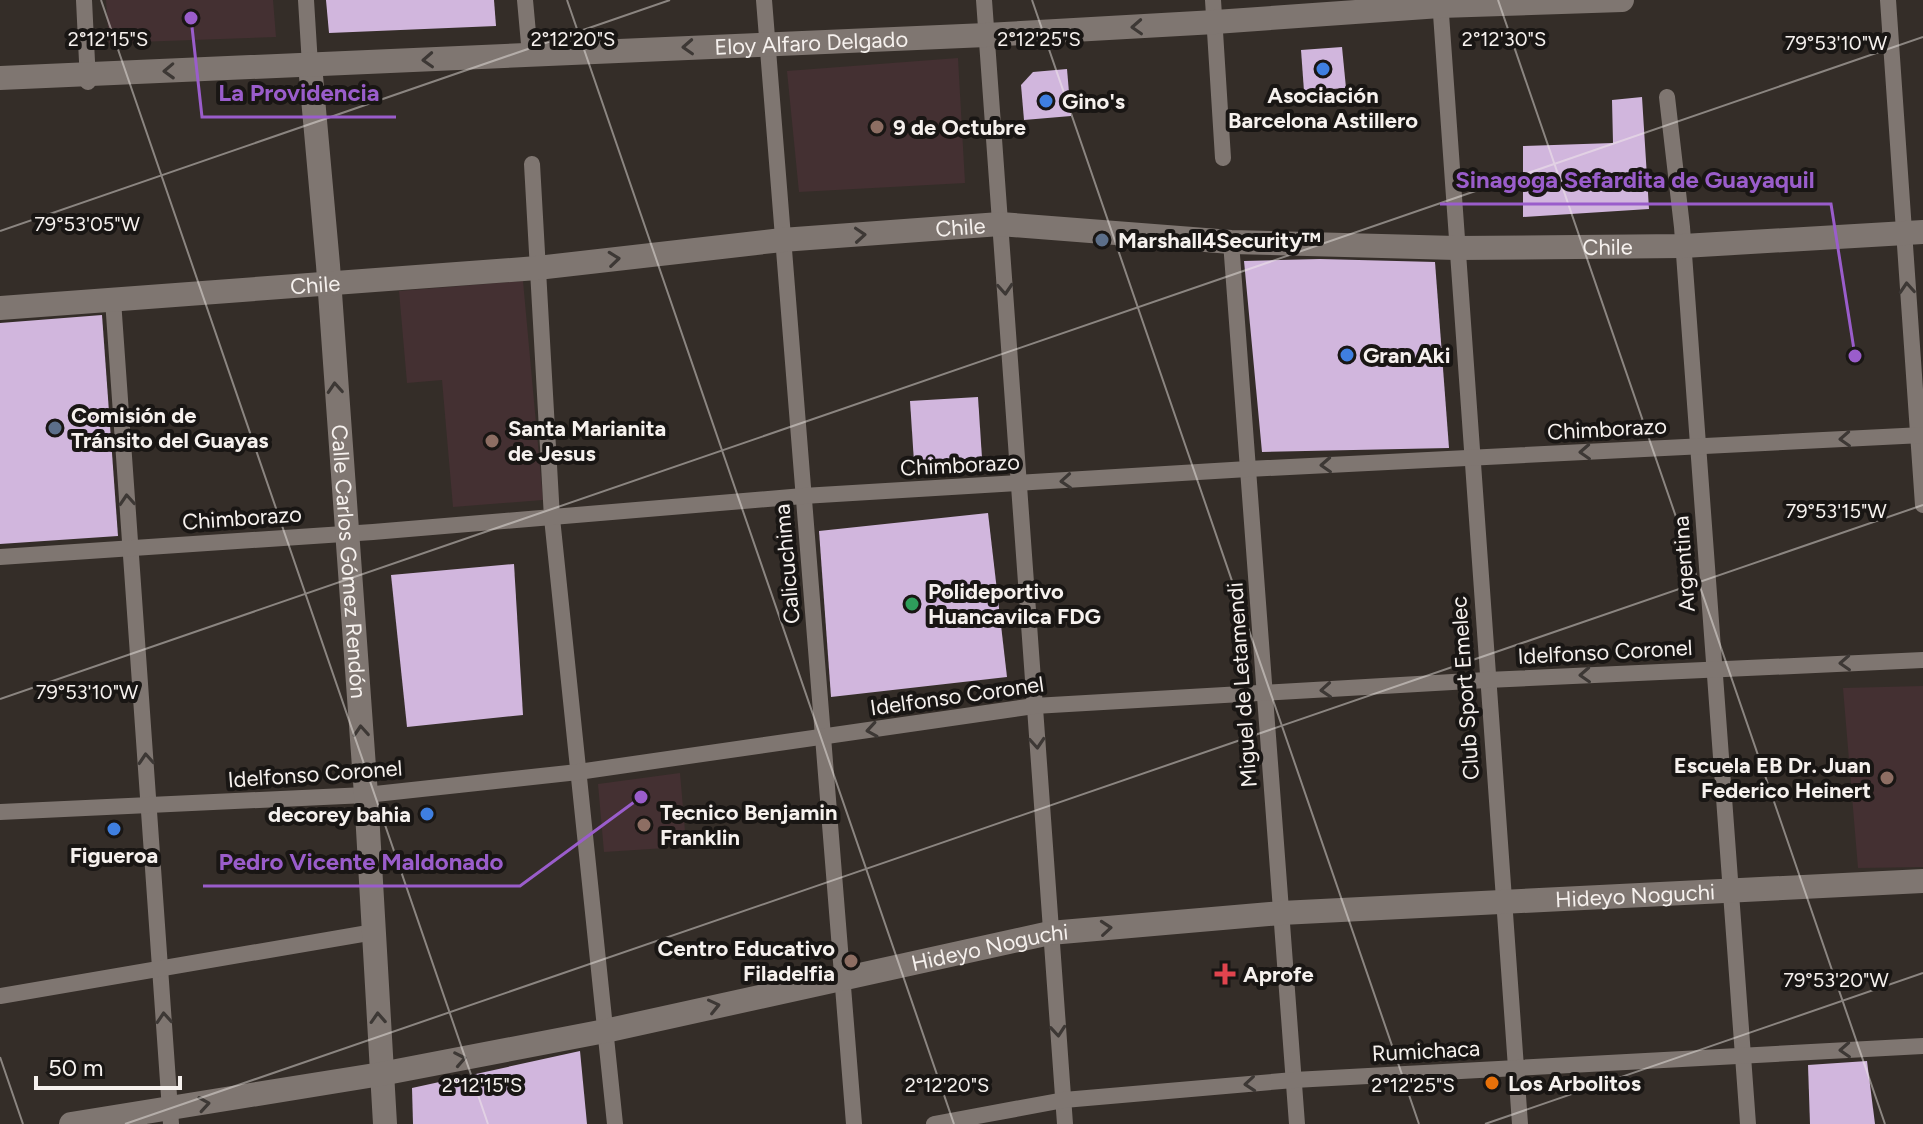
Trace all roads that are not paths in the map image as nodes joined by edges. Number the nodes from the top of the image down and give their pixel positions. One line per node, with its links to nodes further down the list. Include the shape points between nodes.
1 (84, 0): 15 (street)
2 (306, 0): 13 (street, Calle Carlos Gómez Rendón)
3 (525, 0): 12 (street)
4 (764, 0): 11 (street, Calicuchima)
5 (984, 0): 10 (street)
6 (1622, 0): 8 (main road, Eloy Alfaro Delgado)
7 (1888, 0): 20 (street)
8 (1440, 3): 9 (main road, Eloy Alfaro Delgado); 22 (street, Club Sport Emelec)
9 (1214, 11): 10 (main road, Eloy Alfaro Delgado, one-way to 10); 17 (street)
10 (986, 35): 11 (main road, Eloy Alfaro Delgado); 19 (street)
11 (766, 43): 12 (main road, Eloy Alfaro Delgado, one-way to 12); 21 (street, Calicuchima)
12 (530, 55): 13 (main road, Eloy Alfaro Delgado, one-way to 13)
13 (310, 65): 15 (main road, Eloy Alfaro Delgado, one-way to 15); 26 (main road, Calle Carlos Gómez Rendón)
14 (0, 78): 15 (main road, Eloy Alfaro Delgado)
15 (88, 80)
16 (1667, 97): 24 (street, Argentina)
17 (1223, 158)
18 (532, 164): 25 (street)
19 (1000, 224): 21 (main road, Chile, one-way to 19); 23 (main road, Chile); 33 (street, one-way to 33)
20 (1913, 232): 24 (main road, Chile); 29 (street, one-way to 20)
21 (782, 240): 25 (main road, Chile, one-way to 21); 34 (street, Calicuchima)
22 (1456, 241): 23 (main road, Chile); 24 (main road, Chile); 31 (street, Club Sport Emelec)
23 (1231, 242): 32 (street, Miguel de Letamendi)
24 (1683, 246): 30 (street, Argentina)
25 (537, 268): 26 (main road, Chile); 36 (street)
26 (327, 282): 27 (main road, Chile); 37 (main road, Calle Carlos Gómez Rendón, one-way to 26)
27 (113, 300): 28 (main road, Chile); 38 (street, one-way to 27)
28 (0, 308)
29 (1920, 435): 30 (street, Chimborazo, one-way to 30); 35 (street)
30 (1698, 447): 31 (street, Chimborazo, one-way to 31); 41 (street, Argentina)
31 (1470, 458): 32 (street, Chimborazo, one-way to 32); 42 (street, Club Sport Emelec)
32 (1248, 469): 33 (street, Chimborazo, one-way to 33); 43 (street, Miguel de Letamendi)
33 (1018, 484): 34 (street, Chimborazo); 44 (street)
34 (803, 496): 36 (street, Chimborazo); 45 (street, Calicuchima)
35 (1923, 505)
36 (552, 518): 37 (street, Chimborazo); 46 (street)
37 (346, 534): 38 (street, Chimborazo); 47 (main road, Calle Carlos Gómez Rendón, one-way to 37)
38 (131, 547): 39 (street, Chimborazo); 48 (street, one-way to 38)
39 (0, 557)
40 (1923, 660): 41 (street, Idelfonso Coronel, one-way to 41)
41 (1714, 669): 42 (street, Idelfonso Coronel, one-way to 42); 51 (street, Argentina)
42 (1487, 680): 43 (street, Idelfonso Coronel, one-way to 43); 52 (street, Club Sport Emelec)
43 (1265, 694): 44 (street, Idelfonso Coronel); 53 (street, Miguel de Letamendi)
44 (1034, 706): 45 (street, Idelfonso Coronel, one-way to 45); 55 (street, one-way to 55)
45 (823, 738): 46 (street, Idelfonso Coronel); 57 (street, Calicuchima)
46 (578, 772): 47 (street, Idelfonso Coronel); 59 (street)
47 (366, 795): 48 (street, Idelfonso Coronel); 54 (main road, Calle Carlos Gómez Rendón)
48 (149, 806): 49 (street, Idelfonso Coronel); 56 (street)
49 (0, 812)
50 (1923, 881): 51 (main road, Hideyo Noguchi)
51 (1731, 891): 52 (main road, Hideyo Noguchi); 61 (street, Argentina)
52 (1503, 903): 53 (main road, Hideyo Noguchi); 62 (street, Club Sport Emelec)
53 (1281, 913): 55 (main road, Hideyo Noguchi, one-way to 53); 64 (street, Miguel de Letamendi)
54 (374, 932): 56 (street); 63 (main road, Calle Carlos Gómez Rendón, one-way to 54)
55 (1050, 933): 57 (main road, Hideyo Noguchi); 65 (street, one-way to 65)
56 (160, 970): 58 (street); 66 (street, one-way to 56)
57 (842, 977): 59 (main road, Hideyo Noguchi, one-way to 57); 70 (street, Calicuchima)
58 (0, 996)
59 (605, 1031): 63 (main road, Hideyo Noguchi, one-way to 59); 69 (street)
60 (1923, 1046): 61 (street, Rumichaca, one-way to 61)
61 (1743, 1056): 62 (street, Rumichaca); 75 (street, Argentina)
62 (1516, 1068): 64 (street, Rumichaca); 74 (street, Club Sport Emelec)
63 (381, 1074): 66 (main road, Hideyo Noguchi, one-way to 63); 68 (main road, Calle Carlos Gómez Rendón)
64 (1294, 1080): 65 (street, Rumichaca, one-way to 65); 73 (street, Miguel de Letamendi)
65 (1064, 1100): 71 (street, Rumichaca); 72 (street)
66 (170, 1117): 67 (main road, Hideyo Noguchi)
67 (71, 1124)
68 (385, 1124)
69 (615, 1124)
70 (854, 1124)
71 (934, 1124)
72 (1065, 1124)
73 (1297, 1124)
74 (1520, 1124)
75 (1748, 1124)

